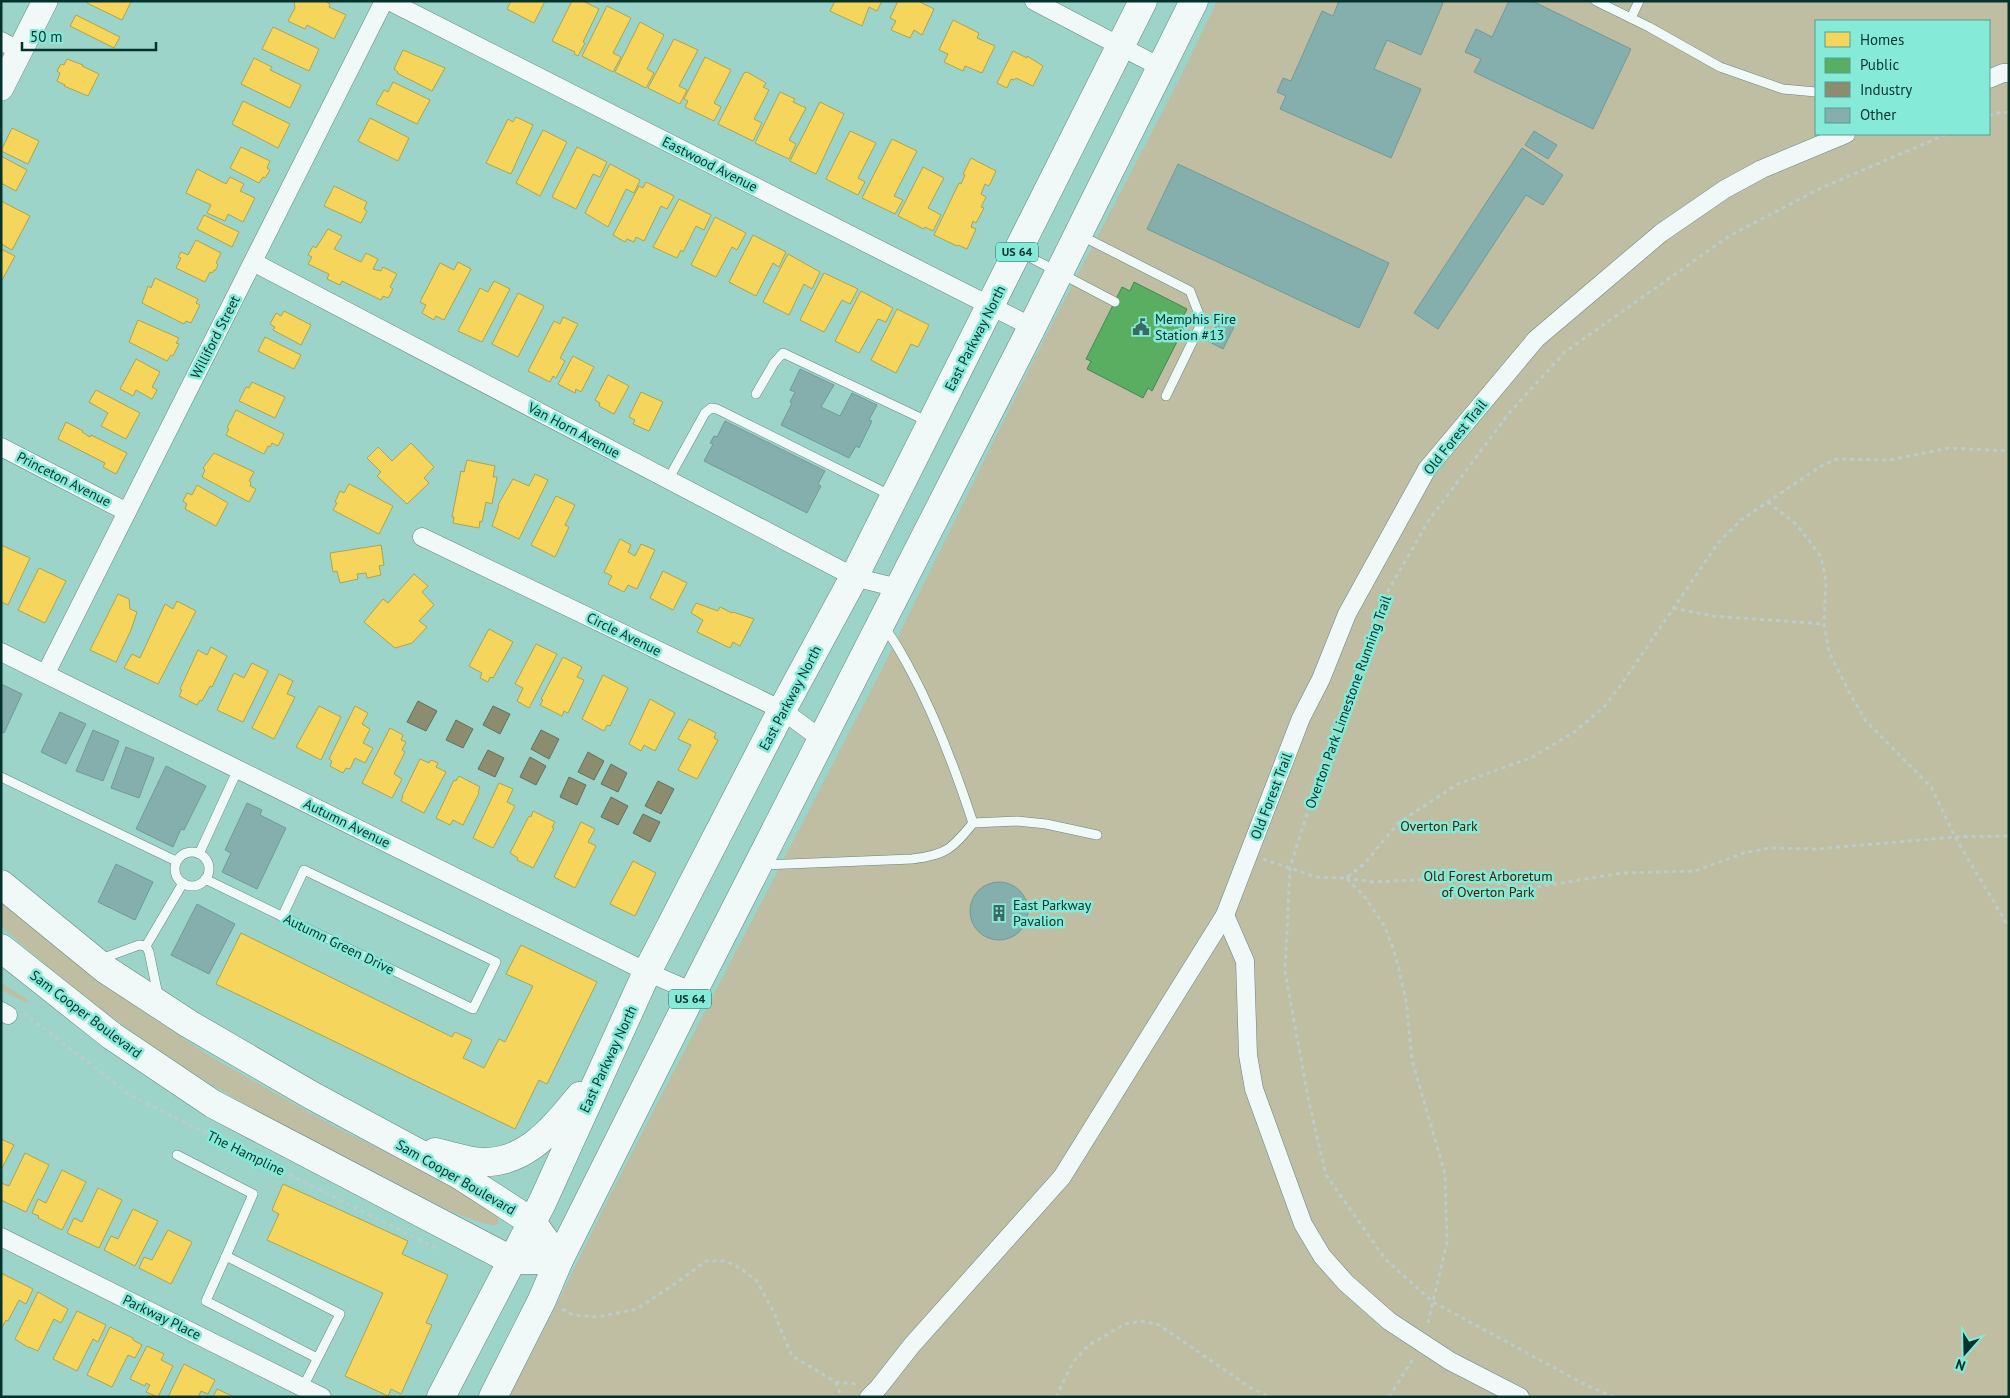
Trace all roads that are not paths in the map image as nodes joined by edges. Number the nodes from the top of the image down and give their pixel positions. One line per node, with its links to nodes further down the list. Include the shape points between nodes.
1 (45, 1): 10 (main road)
2 (384, 1): 18 (street, Williford Street)
3 (389, 1): 21 (street, Eastwood Avenue)
4 (1034, 1): 11 (street)
5 (1144, 1): 11 (main road, East Parkway North / US 64)
6 (1194, 1): 12 (main road, US 64)
7 (1596, 1): 9 (lane)
8 (1639, 1): 9 (lane)
9 (1631, 18): 14 (lane, via 1720,68 1783,89)
10 (11, 46): 13 (main road)
11 (1121, 46): 12 (street); 17 (main road, East Parkway North / US 64)
12 (1160, 67): 16 (main road, US 64)
13 (1, 88)
14 (1815, 92)
15 (1844, 135): 49 (street, Old Forest Trail, via 1762,169 1725,189 1661,233 1536,339 1427,469 1347,614 1321,679 1301,718)
16 (1078, 234): 19 (main road, US 64); 24 (lane, via 1190,291 1202,322)
17 (1018, 251): 19 (lane); 21 (main road, East Parkway North / US 64)
18 (253, 262): 27 (street, Van Horn Avenue); 29 (street, Williford Street)
19 (1059, 273): 20 (lane); 22 (main road, US 64)
20 (1115, 302)
21 (990, 306): 22 (street, Eastwood Avenue); 25 (main road, East Parkway North / US 64)
22 (1032, 328): 32 (main road, US 64)
23 (756, 394): 25 (lane, via 774,362 783,353)
24 (1166, 396)
25 (932, 423): 28 (main road, East Parkway North / US 64)
26 (1, 447): 29 (street, Princeton Avenue)
27 (668, 480): 28 (lane, via 711,408); 31 (street, Van Horn Avenue)
28 (894, 498): 31 (main road, East Parkway North / US 64)
29 (127, 512): 35 (street, Williford Street)
30 (422, 537): 36 (street, Circle Avenue)
31 (854, 577): 32 (street, Van Horn Avenue); 36 (main road, East Parkway North / US 64)
32 (898, 588): 33 (main road, US 64)
33 (880, 623): 37 (main road, US 64); 40 (lane, via 893,638 926,700)
34 (1, 652): 35 (street, Autumn Avenue)
35 (46, 673): 38 (street, Autumn Avenue)
36 (782, 710): 37 (street, Circle Avenue); 53 (main road, East Parkway North / US 64)
37 (822, 739): 44 (main road, US 64)
38 (238, 769): 42 (lane); 53 (street, Autumn Avenue)
39 (1, 777): 43 (lane)
40 (973, 823): 41 (lane, via 1017,820); 44 (lane, via 956,845 936,856)
41 (1097, 835)
42 (199, 854): 43 (lane, via 185,853); 45 (lane, via 208,864)
43 (176, 861): 46 (lane, via 175,872)
44 (757, 865): 54 (main road, US 64)
45 (205, 879): 46 (lane, via 196,885); 48 (lane, Autumn Green Drive)
46 (183, 883): 50 (lane)
47 (1, 884): 52 (main road, Sam Cooper Boulevard)
48 (282, 916): 48 (lane, Autumn Green Drive, via 304,870 496,962 473,1008)
49 (1225, 916): 69 (street, Old Forest Trail, via 1062,1178); 70 (street, via 1245,961 1248,1055 1254,1089 1303,1224 1322,1256 1346,1283 1389,1321 1450,1361)
50 (146, 946): 52 (lane, via 139,945 112,957); 55 (lane)
51 (1, 948): 62 (main road, Sam Cooper Boulevard, via 112,1036 213,1104)
52 (95, 960): 55 (main road, Sam Cooper Boulevard)
53 (647, 972): 54 (street, Autumn Avenue); 56 (main road, East Parkway North / US 64)
54 (693, 992): 63 (main road, US 64)
55 (160, 1005): 57 (main road, Sam Cooper Boulevard)
56 (604, 1067): 57 (main road, via 554,1127 531,1148 506,1160 475,1161); 59 (main road, East Parkway North / US 64)
57 (398, 1143): 59 (main road, Sam Cooper Boulevard, via 461,1176)
58 (177, 1155): 61 (lane, via 253,1194)
59 (532, 1222): 62 (main road, East Parkway North / US 64); 63 (main road, Sam Cooper Boulevard)
60 (1, 1237): 65 (street, Parkway Place)
61 (226, 1256): 64 (lane, via 206,1301); 64 (lane, via 340,1314)
62 (511, 1260): 63 (main road, Sam Cooper Boulevard); 67 (main road, East Parkway North / US 64)
63 (559, 1260): 68 (main road, US 64)
64 (317, 1358): 65 (lane)
65 (303, 1387): 66 (street, Parkway Place)
66 (322, 1397)
67 (441, 1397)
68 (493, 1397)
69 (868, 1397)
70 (1520, 1397)

